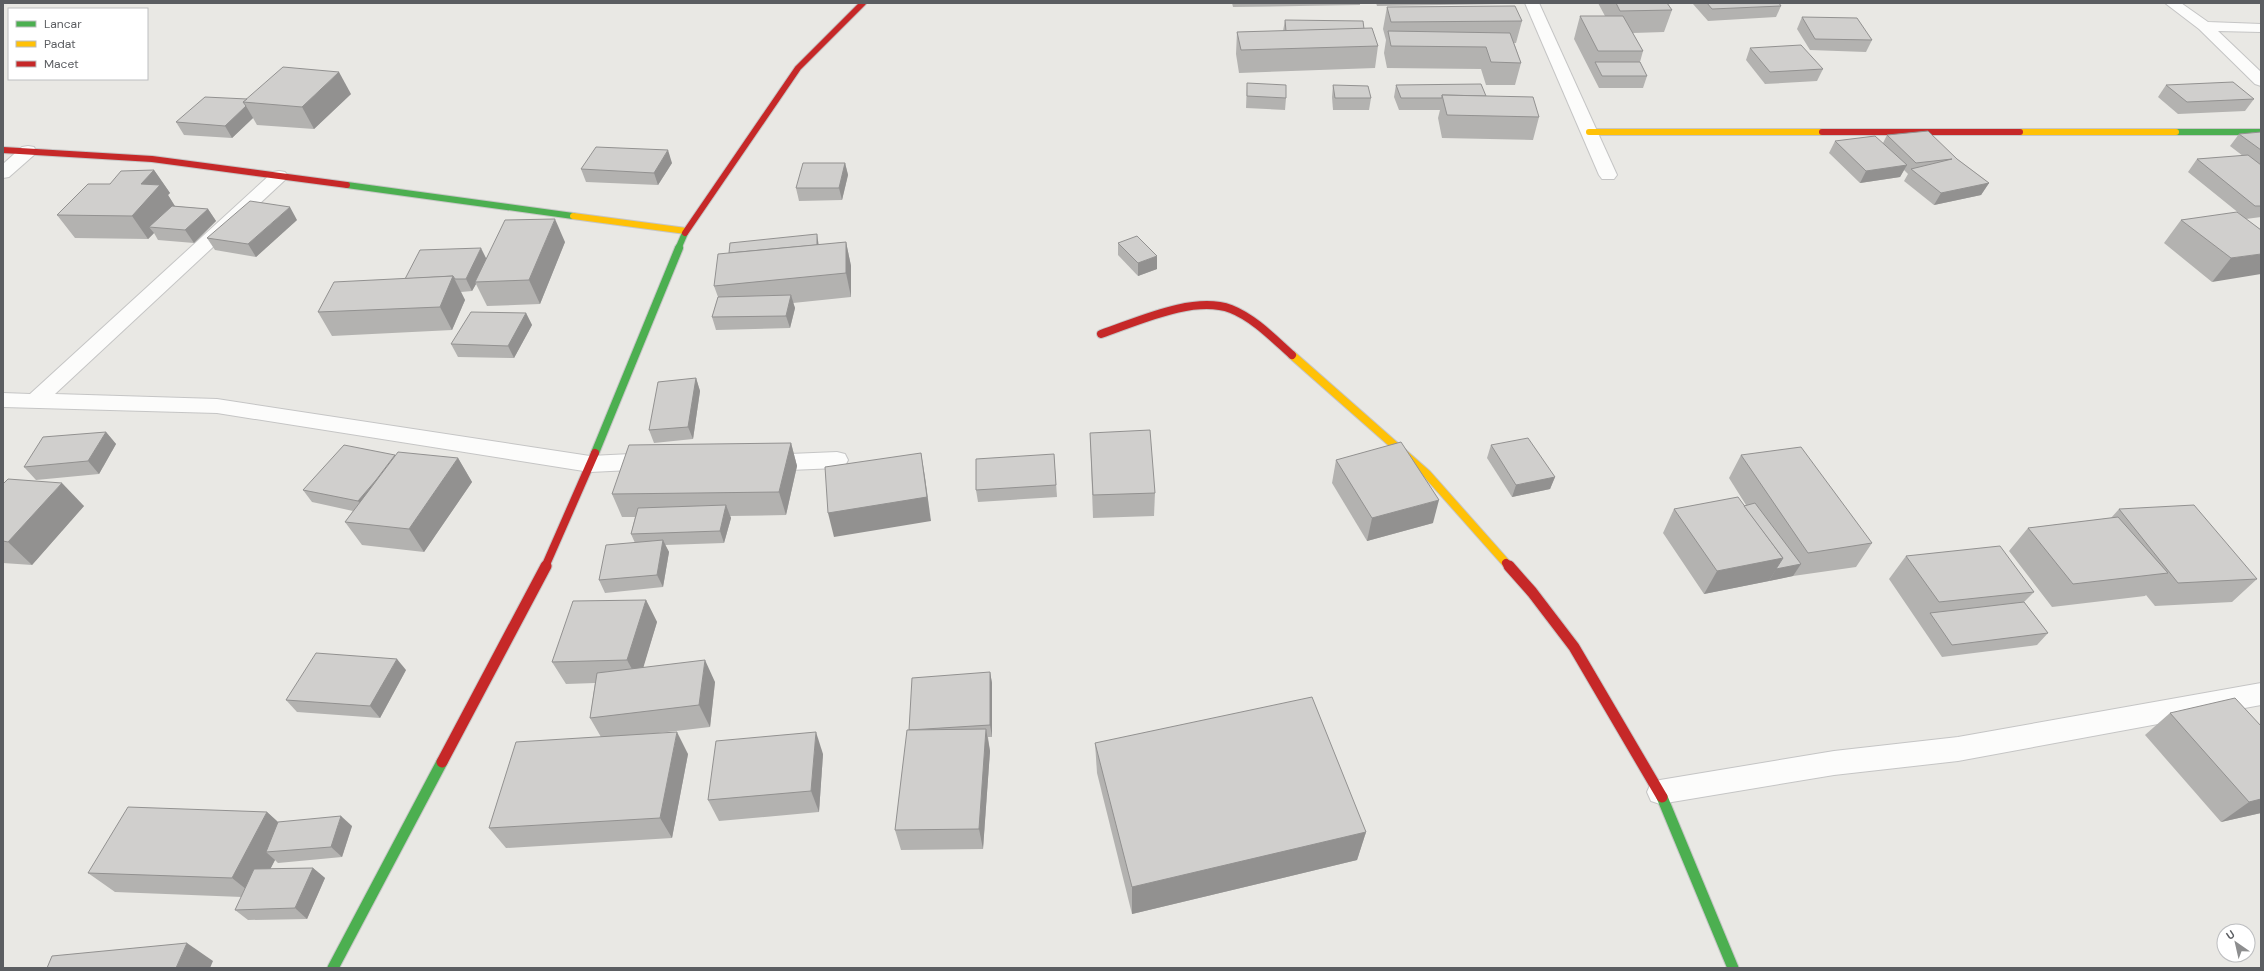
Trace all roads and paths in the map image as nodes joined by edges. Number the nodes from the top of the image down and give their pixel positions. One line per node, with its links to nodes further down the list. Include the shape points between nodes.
1 (863, 3): 14 (street, via 798,68)
2 (1532, 3): 7 (street)
3 (2172, 3): 4 (street)
4 (2204, 26): 5 (street); 6 (street)
5 (2261, 28)
6 (2261, 81)
7 (1589, 132): 8 (street); 12 (street)
8 (2261, 132)
9 (3, 150): 10 (street)
10 (28, 151): 11 (street); 13 (street, via 152,160)
11 (3, 173)
12 (1608, 175)
13 (278, 176): 14 (street); 17 (street)
14 (686, 231): 21 (street)
15 (1101, 334): 23 (street, via 1189,306 1210,305 1231,309 1261,329 1350,404 1427,474 1532,592 1574,647)
16 (3, 400): 17 (street)
17 (35, 401): 21 (street, via 217,406)
18 (674, 460): 21 (street)
19 (837, 460): 20 (street)
20 (748, 462)
21 (590, 464): 24 (street, via 542,574)
22 (2261, 695): 23 (street, via 1958,749 1834,763)
23 (1660, 792): 25 (street)
24 (333, 968)
25 (1733, 968)

